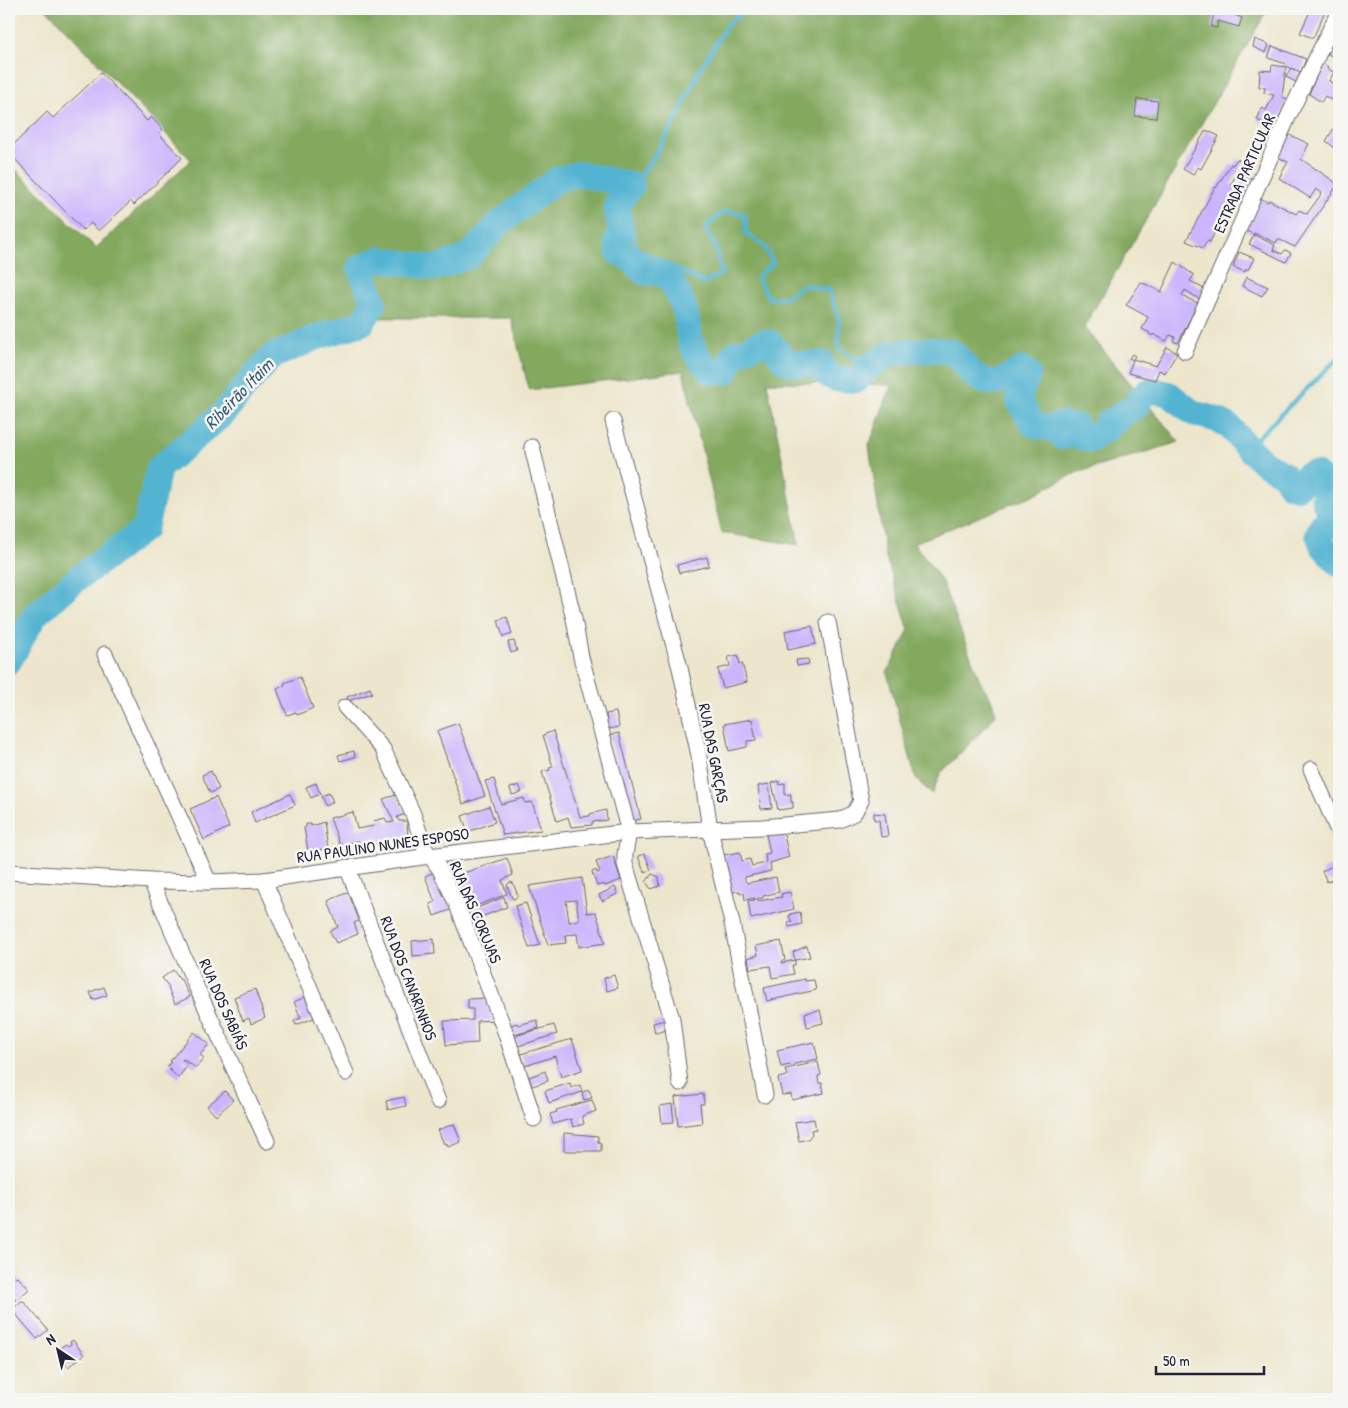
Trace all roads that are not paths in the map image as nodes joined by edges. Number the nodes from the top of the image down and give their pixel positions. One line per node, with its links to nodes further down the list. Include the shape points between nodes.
1 (1339, 11): 2 (street, ESTRADA PARTICULAR, via 1289,115)
2 (1185, 351)
3 (613, 421): 9 (street, RUA DAS GARÇAS, via 680,668 700,756)
4 (532, 446): 10 (street, via 581,657)
5 (828, 622): 9 (street, RUA PAULINO NUNES ESPOSO, via 861,801 854,813 840,820)
6 (105, 654): 17 (street)
7 (345, 707): 12 (street, RUA DAS CORUJAS, via 383,749)
8 (1311, 769): 11 (street)
9 (710, 829): 10 (street, RUA PAULINO NUNES ESPOSO); 20 (street, RUA DAS GARÇAS, via 732,923)
10 (629, 832): 12 (street, RUA PAULINO NUNES ESPOSO); 19 (street, via 625,864 672,1019)
11 (1339, 833)
12 (429, 856): 13 (street, RUA PAULINO NUNES ESPOSO); 22 (street, RUA DAS CORUJAS, via 439,868 456,902 509,1042)
13 (347, 867): 15 (street, RUA PAULINO NUNES ESPOSO); 21 (street, RUA DOS CANARINHOS)
14 (9, 872): 16 (street, RUA PAULINO NUNES ESPOSO)
15 (264, 880): 17 (street, RUA PAULINO NUNES ESPOSO); 18 (street)
16 (151, 881): 17 (street, RUA PAULINO NUNES ESPOSO); 23 (street, RUA DOS SABIÁS)
17 (209, 882)
18 (346, 1073)
19 (680, 1083)
20 (765, 1095)
21 (438, 1101)
22 (534, 1119)
23 (267, 1140)

